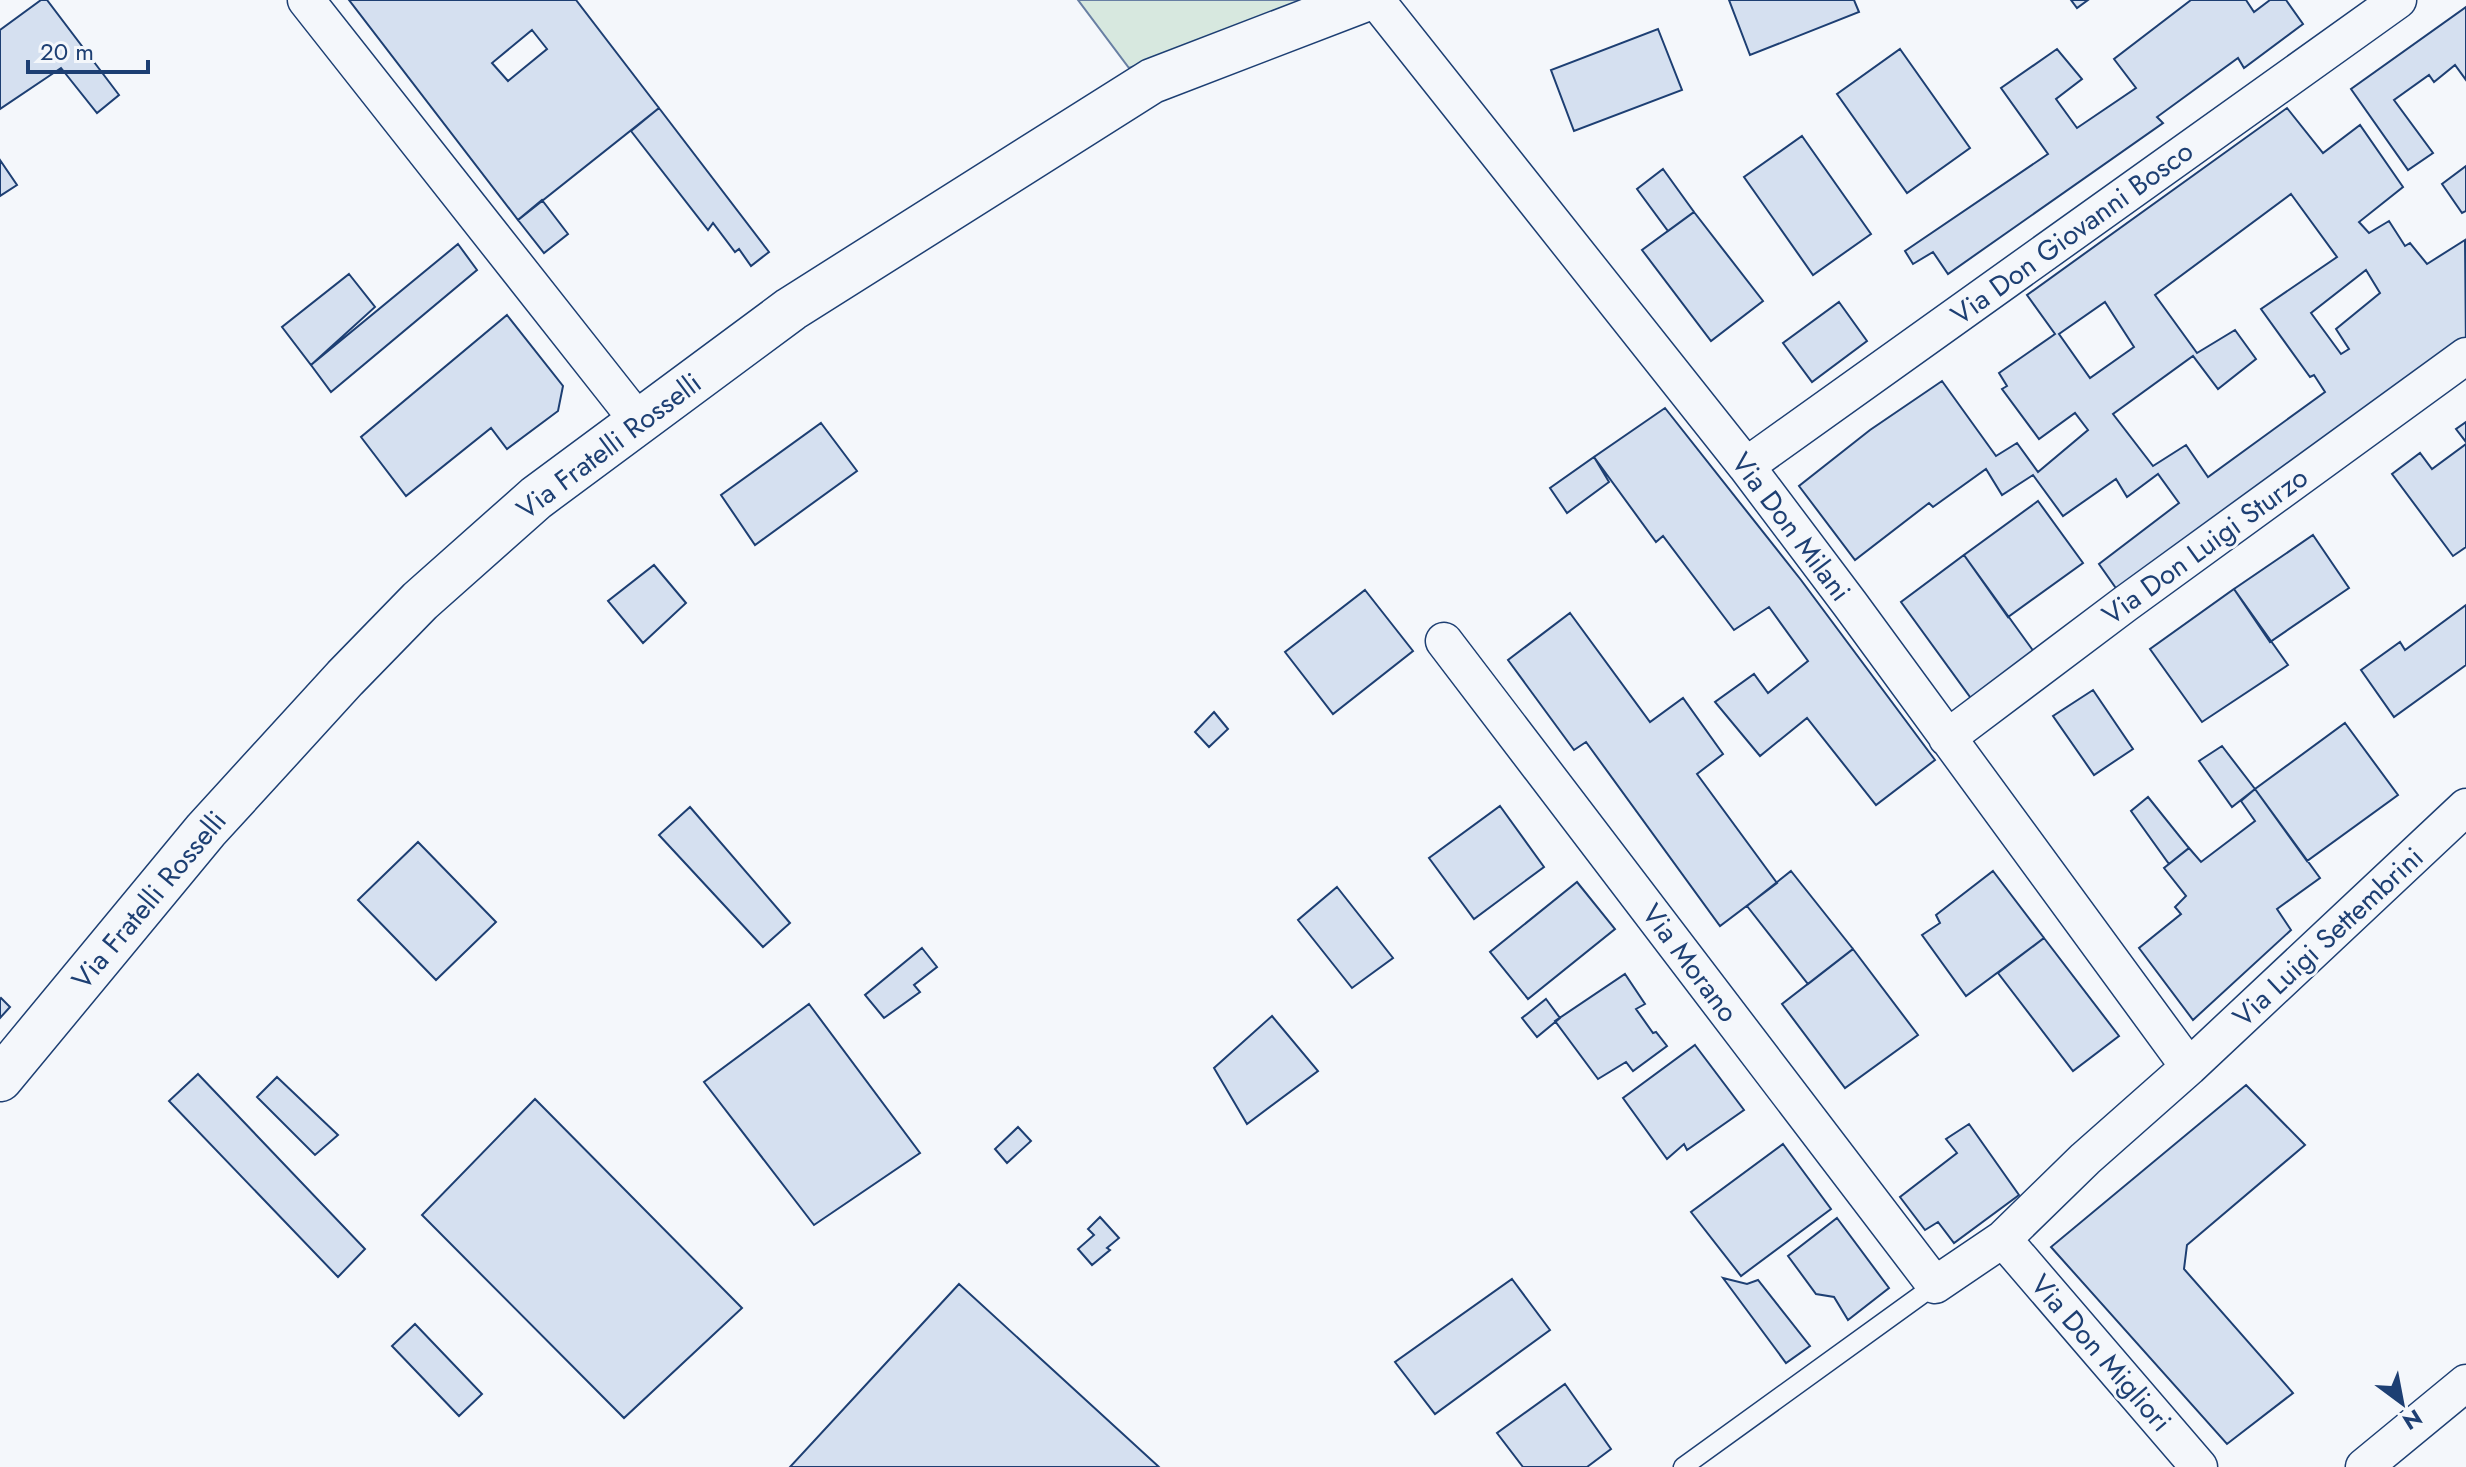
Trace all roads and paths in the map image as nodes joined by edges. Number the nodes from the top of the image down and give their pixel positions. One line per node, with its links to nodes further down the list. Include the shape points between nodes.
1 (306, 0): 6 (street)
2 (1363, 0): 6 (main road, Via Fratelli Rosselli, via 1152,81 791,309)
3 (1376, 0): 7 (street, Via Don Milani)
4 (2398, 0): 7 (street, Via Don Giovanni Bosco)
5 (2466, 356): 9 (street, Via Don Luigi Sturzo)
6 (639, 422): 12 (main road, Via Fratelli Rosselli, via 536,498 420,601 206,830)
7 (1746, 466): 9 (street, Via Don Milani)
8 (1444, 641): 14 (street, Via Morano)
9 (1947, 738): 11 (street, Via Don Milani)
10 (2459, 828): 11 (street, Via Luigi Settembrini)
11 (2189, 1067): 13 (street, Via Luigi Settembrini)
12 (0, 1079)
13 (2003, 1239): 14 (street, Via Luigi Settembrini); 17 (street, Via Don Migliori)
14 (1935, 1285): 16 (lane)
15 (2466, 1383): 18 (street)
16 (1683, 1467)
17 (2199, 1467)
18 (2364, 1467)

